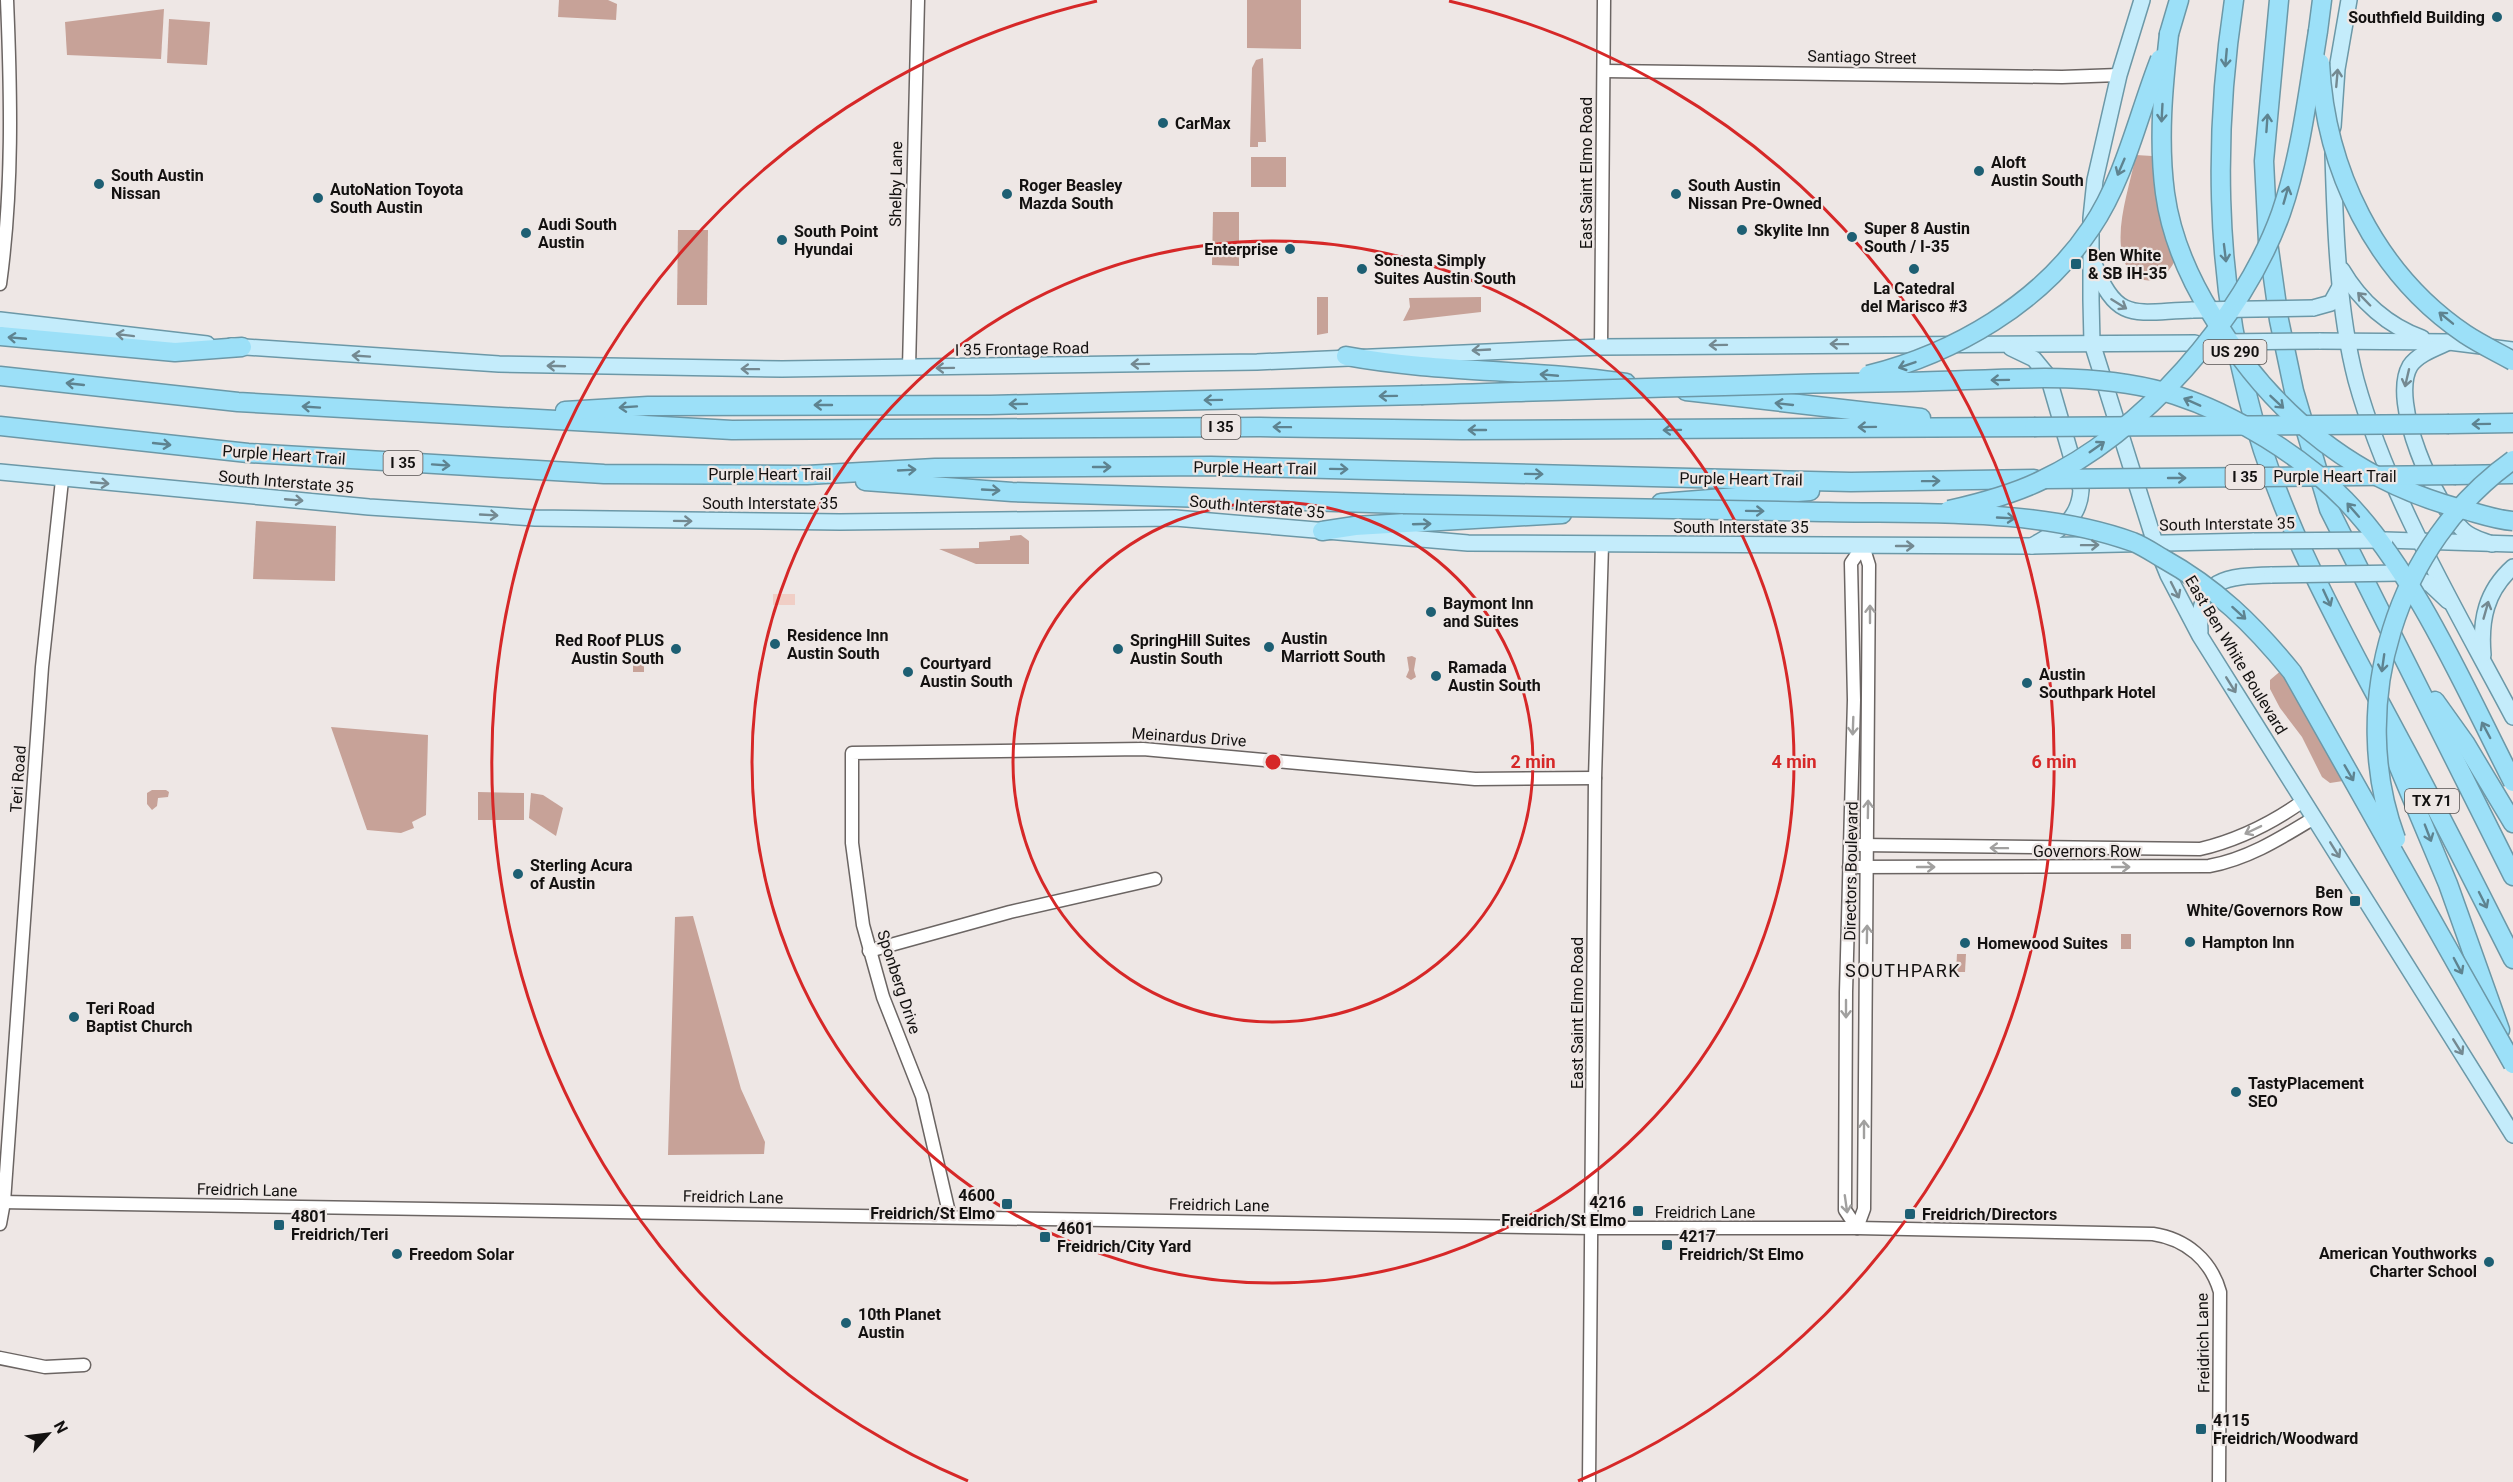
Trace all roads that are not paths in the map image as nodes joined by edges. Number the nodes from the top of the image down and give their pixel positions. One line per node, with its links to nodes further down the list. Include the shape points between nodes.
1 (7, 0): 19 (street, via 12,112 10,184)
2 (918, 0): 32 (street, Shelby Lane)
3 (1605, 0): 14 (street, East Saint Elmo Road)
4 (2142, 0): 15 (main road, East Ben White Boulevard)
5 (2180, 0): 12 (highway, US 290)
6 (2234, 0): 58 (highway, TX 71, one-way to 58, via 2226,53 2220,161 2224,245 2247,398 2293,525)
7 (2278, 0): 13 (highway, TX 71)
8 (2290, 0): 13 (highway)
9 (2322, 0): 11 (highway)
10 (2349, 0): 17 (main road, one-way to 10, via 2332,141 2337,69)
11 (2318, 31): 31 (highway, one-way to 11, bridge, via 2465,334 2431,306 2376,244 2355,208 2326,124); 45 (highway, one-way to 11, bridge, via 1990,500 2041,481 2097,447 2152,404 2195,359 2250,280 2280,214 2296,158)
12 (2169, 34): 34 (highway, one-way to 34, bridge, via 2131,144 2110,191 2091,228 2061,263 2026,298 1945,350 1902,367); 46 (highway, US 290, one-way to 46, bridge, via 2161,130 2165,194 2181,255 2232,349 2267,393 2320,441 2384,482 2431,502)
13 (2271, 69): 59 (highway, TX 71, one-way to 13, via 2330,509 2294,391 2268,242 2264,161)
14 (1604, 71): 15 (street, Santiago Street); 28 (street, East Saint Elmo Road)
15 (2119, 75): 16 (main road, East Ben White Boulevard, via 2095,180)
16 (2090, 255): 18 (main road, one-way to 18, bridge, via 2113,302 2138,311 2313,308 2331,303); 25 (main road, East Ben White Boulevard)
17 (2339, 264): 18 (main road); 23 (main road, one-way to 17, via 2405,332 2382,316 2351,285)
18 (2342, 283): 22 (main road)
19 (0, 284)
20 (0, 320): 27 (main road, one-way to 20)
21 (0, 336): 27 (highway, one-way to 21, via 175,352)
22 (2348, 340): 23 (main road); 25 (main road, bridge); 48 (main road, via 2356,380 2379,447)
23 (2431, 341): 24 (main road)
24 (2449, 342): 29 (main road); 50 (main road, one-way to 50, via 2411,364 2405,377 2404,400 2416,452 2454,520 2474,537)
25 (2092, 343): 26 (main road); 49 (main road, East Ben White Boulevard)
26 (2003, 346): 28 (main road, one-way to 28); 54 (main road, via 2034,359 2048,376 2080,490 2080,504 2064,528)
27 (242, 347): 32 (main road, I 35 Frontage Road, one-way to 27, via 455,362)
28 (1601, 347): 30 (main road, one-way to 30)
29 (2513, 350)
30 (1346, 356): 32 (main road, I 35 Frontage Road, one-way to 32, via 1257,362); 38 (highway, one-way to 30, via 1621,382 1390,364)
31 (2513, 360)
32 (909, 368)
33 (0, 376): 35 (highway, I 35, one-way to 33, via 238,402)
34 (1846, 381): 35 (highway, one-way to 35, bridge, via 990,405 648,406); 66 (highway, one-way to 34, bridge, via 2415,594 2376,536 2344,498 2266,438 2175,395 2126,385 2082,380)
35 (474, 417): 38 (highway, I 35, one-way to 35, via 1665,430 732,430)
36 (2513, 423): 38 (highway, I 35, one-way to 38, bridge)
37 (0, 426): 42 (highway, Purple Heart Trail / I 35, one-way to 42, via 248,453 516,470)
38 (1967, 426)
39 (2513, 460): 75 (highway, one-way to 75, bridge, via 2468,497 2438,534 2411,578 2383,656 2376,724 2382,787)
40 (0, 472): 43 (main road, South Interstate 35)
41 (2513, 474): 44 (highway, Purple Heart Trail / I 35, one-way to 41, bridge)
42 (807, 475): 44 (highway, Purple Heart Trail / I 35, one-way to 44, via 935,468 1210,466); 45 (highway, one-way to 45, bridge, via 1012,492)
43 (62, 480): 47 (main road, South Interstate 35, one-way to 47, via 535,518 828,522 1175,518); 81 (street, Teri Road, via 42,667)
44 (1851, 482): 47 (highway, one-way to 44, via 1803,492)
45 (1927, 514): 75 (highway, one-way to 75, bridge, via 2033,520 2096,530 2136,543 2219,595 2257,629 2292,672)
46 (2513, 521)
47 (1322, 531): 52 (main road, South Interstate 35, via 1447,543)
48 (2423, 542): 49 (main road, South Interstate 35, bridge); 50 (main road, South Interstate 35); 56 (main road)
49 (2155, 543): 54 (main road, South Interstate 35, one-way to 49); 57 (main road, East Ben White Boulevard, one-way to 57)
50 (2492, 544): 51 (main road, South Interstate 35)
51 (2513, 544)
52 (1602, 545): 53 (main road, South Interstate 35); 65 (street, East Saint Elmo Road)
53 (1863, 546): 54 (main road, South Interstate 35, one-way to 54); 61 (street, Directors Boulevard, via 1851,563); 62 (street, Directors Boulevard, one-way to 53, via 1869,565)
54 (2032, 546)
55 (2513, 567): 60 (main road, one-way to 55, via 2481,632 2485,608 2501,578)
56 (2455, 607): 57 (main road, bridge, via 2430,584 2402,573 2241,576 2214,586 2202,598); 60 (main road)
57 (2200, 636): 67 (main road, East Ben White Boulevard, one-way to 67)
58 (2349, 644): 78 (highway, TX 71, one-way to 78); 79 (highway, one-way to 79, via 2448,884)
59 (2406, 660): 69 (highway, via 2465,743); 74 (highway, TX 71)
60 (2483, 661): 63 (main road)
61 (1854, 700): 62 (street); 70 (street, Directors Boulevard, one-way to 70)
62 (1870, 700): 71 (street, Directors Boulevard, one-way to 62)
63 (2513, 717)
64 (852, 753): 65 (street, Meinardus Drive, via 1143,749 1475,779); 77 (street, Sponberg Drive, via 854,862)
65 (1595, 778): 84 (street, East Saint Elmo Road)
66 (2513, 782)
67 (2303, 801): 68 (main road, East Ben White Boulevard); 71 (street, Governors Row, one-way to 71, via 2245,834 2200,849)
68 (2314, 818): 73 (street, Governors Row, one-way to 68, via 2209,866 2229,863); 80 (main road, East Ben White Boulevard, one-way to 80)
69 (2513, 823)
70 (1850, 844): 71 (street, Governors Row); 72 (street, Directors Boulevard)
71 (1867, 845): 73 (street, Directors Boulevard)
72 (1849, 867): 73 (street, Governors Row); 85 (street, Directors Boulevard, one-way to 85, via 1845,1210)
73 (1868, 867): 85 (street, Directors Boulevard, one-way to 73, via 1864,1209)
74 (2513, 876)
75 (2410, 877): 79 (highway, one-way to 79, bridge)
76 (1155, 879): 77 (street, via 1010,912)
77 (869, 951): 82 (street, Sponberg Drive, via 922,1096)
78 (2513, 959)
79 (2513, 1065)
80 (2513, 1135)
81 (2, 1202): 82 (street, Freidrich Lane); 83 (street, Teri Road)
82 (950, 1217): 84 (street, Freidrich Lane)
83 (0, 1224)
84 (1592, 1228): 85 (street, Freidrich Lane); 88 (street, East Saint Elmo Road)
85 (1857, 1228): 89 (street, Freidrich Lane, via 2153,1234 2186,1245 2211,1269 2222,1300)
86 (0, 1358): 87 (street, via 45,1367)
87 (84, 1365)
88 (1589, 1482)
89 (2219, 1482)

